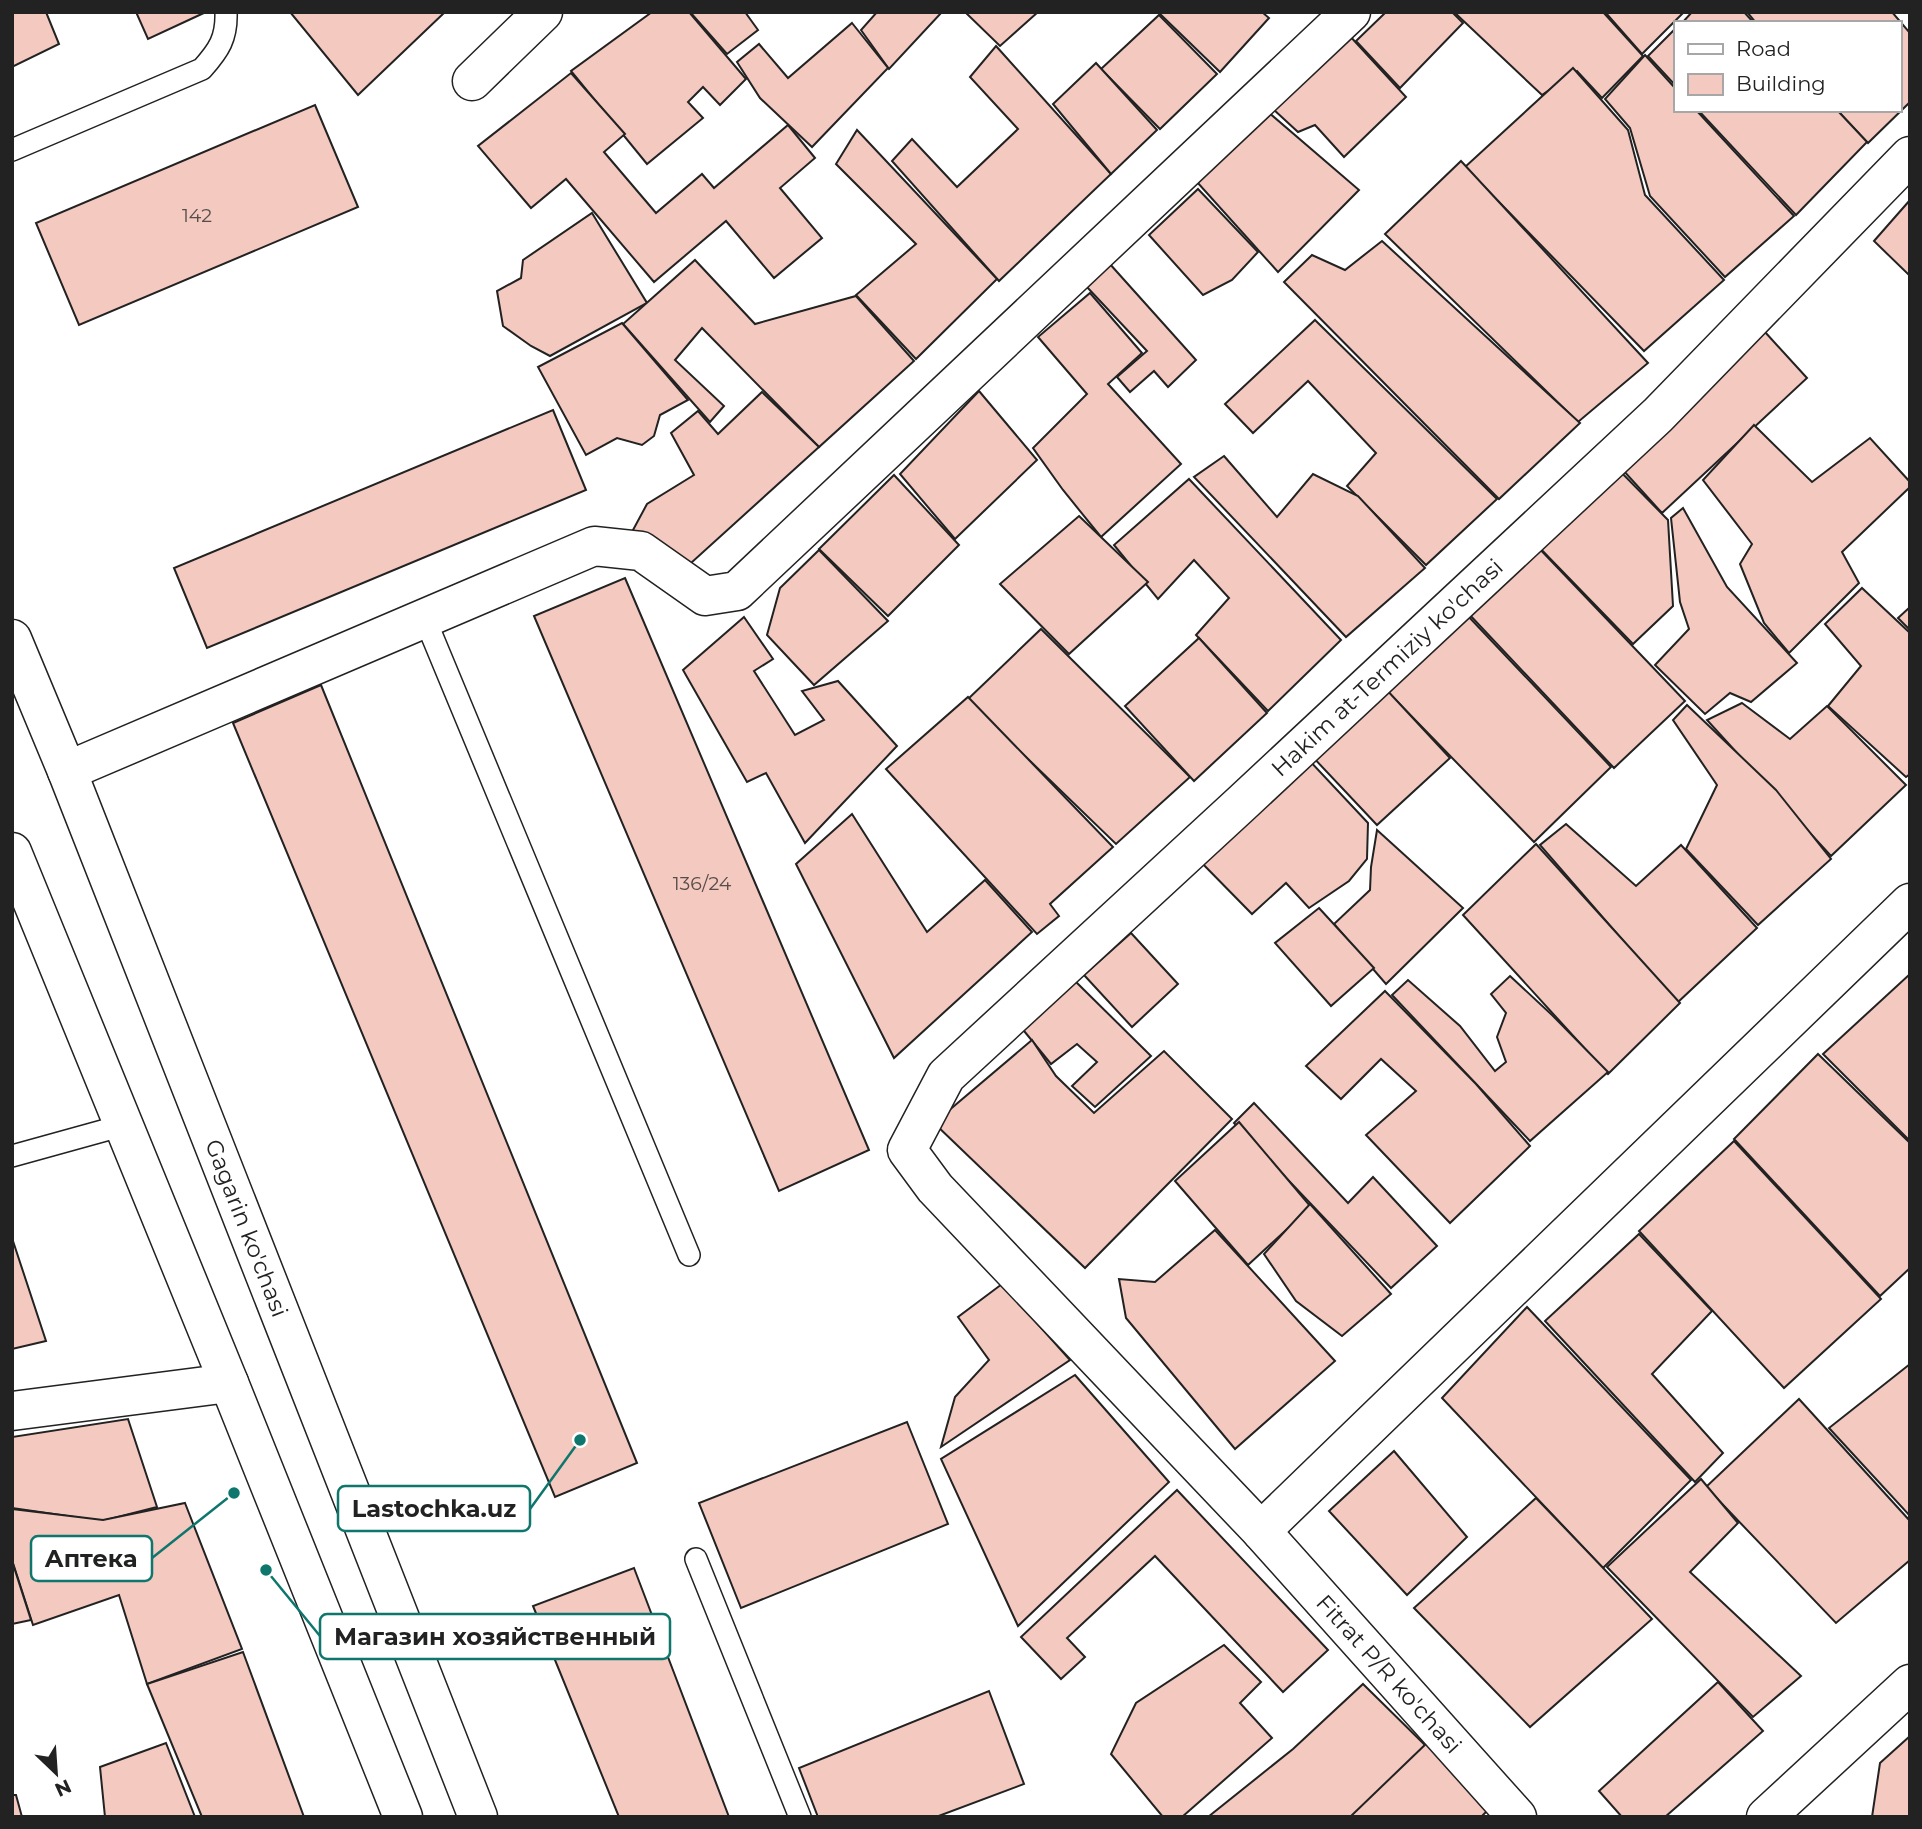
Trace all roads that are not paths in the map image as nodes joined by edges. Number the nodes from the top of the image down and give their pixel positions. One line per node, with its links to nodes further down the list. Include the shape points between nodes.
1 (226, 12): 5 (lane, via 227,31 202,69)
2 (543, 12): 4 (street)
3 (1351, 12): 7 (street, via 737,591 705,596 641,551 594,546)
4 (472, 81)
5 (12, 150)
6 (1910, 156): 14 (street, Hakim at-Termiziy ko'chasi, via 1658,415 946,1076 907,1150)
7 (425, 619): 9 (street); 15 (lane)
8 (12, 639): 9 (street, Gagarin ko'chasi)
9 (67, 771): 22 (street, Gagarin ko'chasi)
10 (12, 852): 12 (street)
11 (1910, 902): 18 (street)
12 (124, 1125): 13 (lane); 16 (street)
13 (12, 1156)
14 (935, 1188): 18 (street, Fitrat P/R ko'chasi)
15 (690, 1255)
16 (229, 1384): 17 (street); 21 (street)
17 (12, 1411)
18 (1261, 1531): 24 (street, Fitrat P/R ko'chasi)
19 (696, 1559): 23 (lane)
20 (1910, 1684): 25 (street)
21 (402, 1817)
22 (478, 1817)
23 (800, 1817)
24 (1517, 1817)
25 (1766, 1817)

